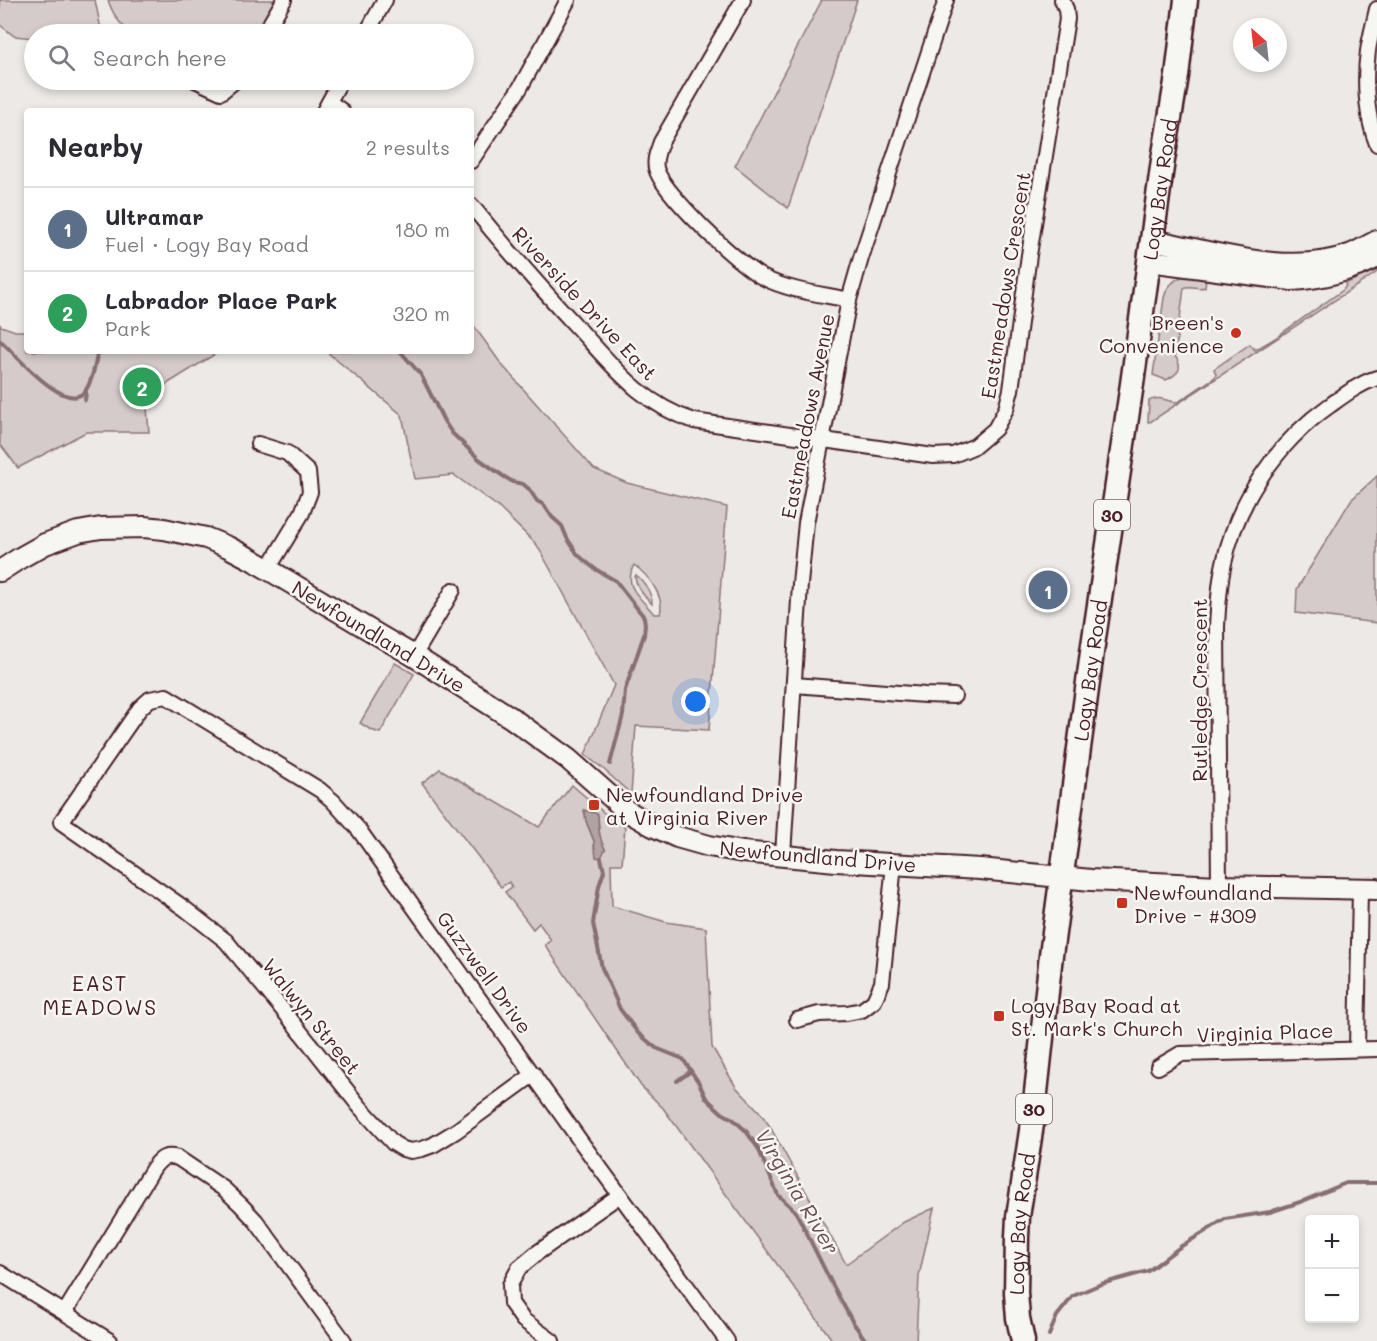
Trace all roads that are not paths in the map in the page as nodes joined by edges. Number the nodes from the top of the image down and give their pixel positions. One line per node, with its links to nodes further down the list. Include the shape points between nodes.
1 (284, 0): 9 (street)
2 (385, 0): 10 (street)
3 (568, 0): 14 (street, via 519,88)
4 (743, 0): 19 (street, via 661,142 656,154 660,180 746,267 782,285)
5 (946, 0): 19 (street, Eastmeadows Avenue)
6 (1062, 0): 21 (street, Eastmeadows Crescent, via 1067,19 1006,409 995,429 975,446 953,455 933,456)
7 (1186, 0): 17 (main road, Logy Bay Road / 30)
8 (1377, 9): 13 (street, via 1368,52 1367,87)
9 (270, 24)
10 (372, 24)
11 (335, 90): 12 (street)
12 (326, 107)
13 (1377, 144)
14 (474, 156)
15 (474, 208): 21 (street, Riverside Drive East, via 631,386 656,404 694,421)
16 (1377, 241): 17 (street, via 1353,254 1301,263)
17 (1150, 250): 18 (street, via 1292,280 1340,273); 32 (main road, Logy Bay Road / 30)
18 (1377, 257)
19 (849, 300): 21 (street, Eastmeadows Avenue)
20 (1377, 378): 33 (street, Rutledge Crescent, via 1344,395 1293,436 1251,491 1224,561 1217,627)
21 (822, 440): 27 (street, Eastmeadows Avenue, via 806,523)
22 (258, 444): 24 (street, via 287,453 308,472 310,492 302,513)
23 (1, 568): 24 (street, Newfoundland Drive, via 45,544 78,532 123,527 164,529 206,538)
24 (268, 568): 26 (street, Newfoundland Drive)
25 (453, 590): 26 (street)
26 (414, 656): 30 (street, Newfoundland Drive, via 510,717 627,811 653,826 709,846)
27 (794, 685): 28 (street); 30 (street, Eastmeadows Avenue)
28 (954, 696)
29 (150, 699): 39 (street, Guzzwell Drive, via 166,696 333,801 359,830); 39 (street, Walwyn Street, via 131,718 61,822 226,941 360,1107 386,1137 403,1149 411,1151 433,1145)
30 (783, 855): 31 (street, Newfoundland Drive)
31 (894, 864): 32 (street, Newfoundland Drive); 35 (street, via 882,983 874,1001 862,1010)
32 (1062, 878): 33 (street, Newfoundland Drive); 43 (main road, Logy Bay Road / 30, via 1018,1217 1016,1293)
33 (1219, 886): 34 (street, Newfoundland Drive)
34 (1368, 889): 36 (street)
35 (796, 1020)
36 (1357, 1049): 37 (street, Virginia Place); 38 (street, Virginia Place, via 1180,1054)
37 (1377, 1049)
38 (1158, 1067)
39 (534, 1074): 40 (street, Guzzwell Drive)
40 (620, 1195): 46 (street, via 537,1253 519,1268 510,1285 511,1303 523,1320); 47 (street, Guzzwell Drive)
41 (0, 1273): 42 (street)
42 (65, 1312): 44 (street); 45 (street, via 154,1167 160,1159 170,1156 215,1183 241,1205)
43 (1023, 1340)
44 (110, 1341)
45 (344, 1341)
46 (552, 1341)
47 (727, 1341)

